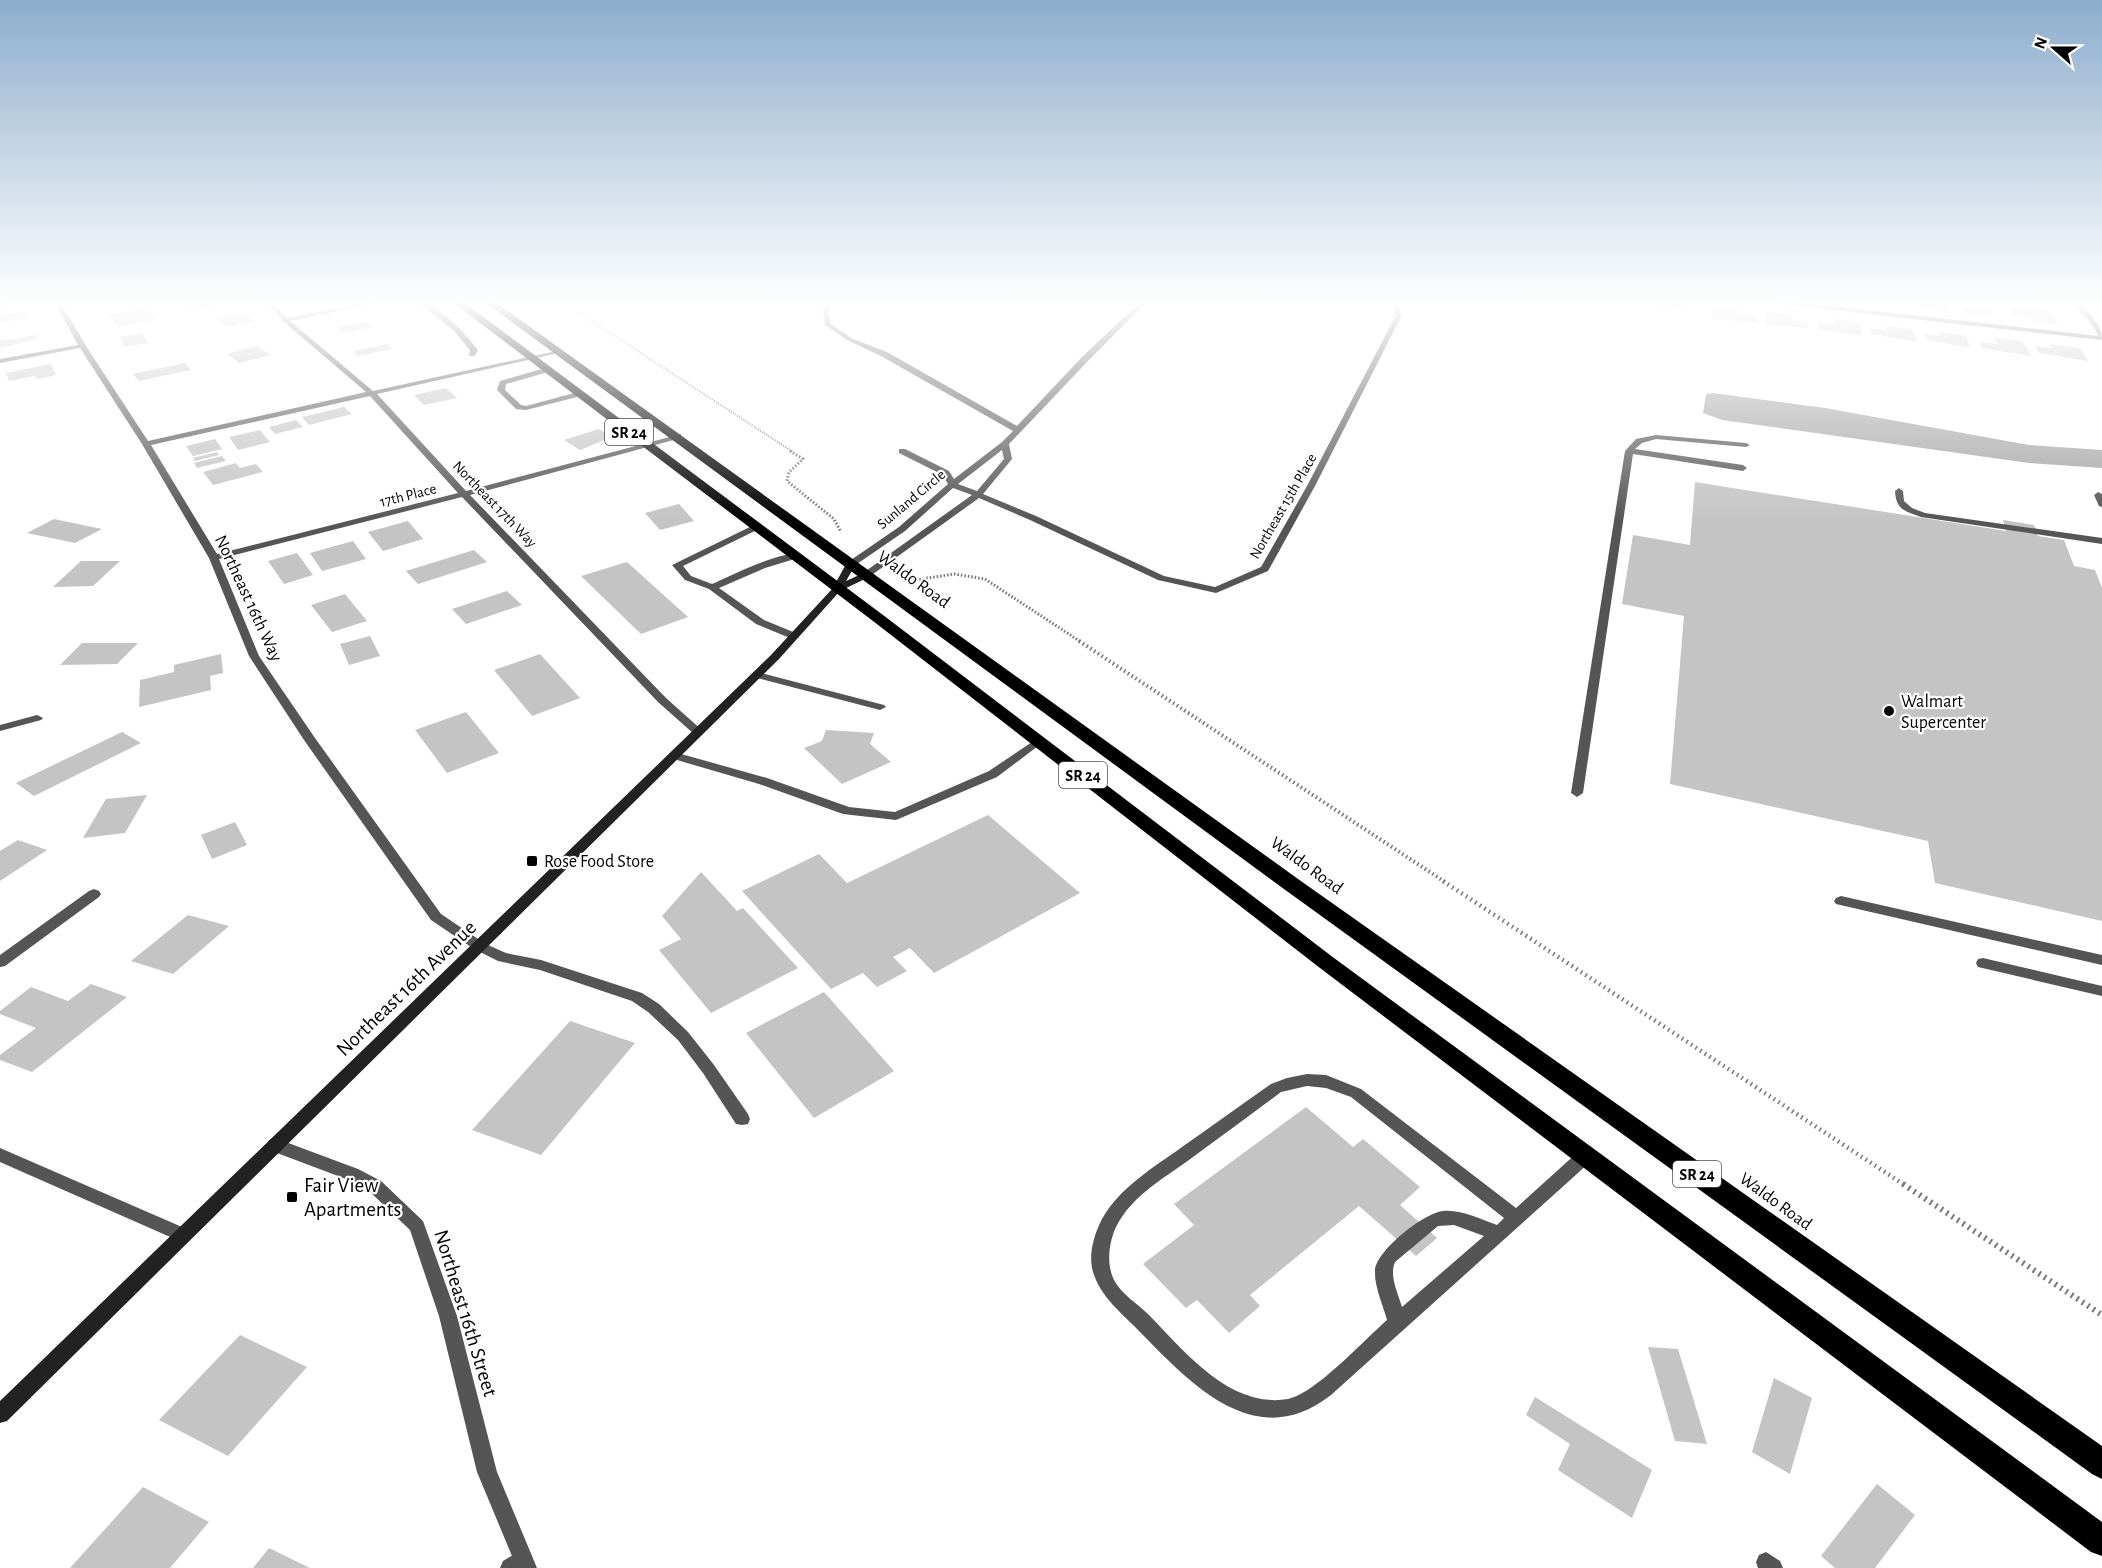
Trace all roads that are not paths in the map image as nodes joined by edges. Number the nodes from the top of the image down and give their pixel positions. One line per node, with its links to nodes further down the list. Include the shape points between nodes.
1 (100, 374): 14 (street, Northeast 16th Way)
2 (349, 374): 10 (street, Northeast 17th Way)
3 (459, 374): 10 (street)
4 (528, 374): 11 (street, via 503,383 501,390 524,408)
5 (551, 374): 11 (highway, SR 24)
6 (591, 374): 13 (highway, Waldo Road / SR 24)
7 (920, 374): 12 (street)
8 (1072, 374): 12 (street)
9 (1369, 374): 24 (street, Northeast 15th Place, via 1265,568 1216,590 1161,578)
10 (373, 394): 14 (street); 23 (street, Northeast 17th Way)
11 (578, 394): 16 (highway, SR 24)
12 (1018, 429): 15 (street)
13 (678, 436): 16 (street, 17th Place); 29 (highway, Waldo Road / SR 24)
14 (146, 444): 28 (street, Northeast 16th Way)
15 (1005, 444): 21 (street, Sunland Circle); 24 (street, via 1008,459)
16 (646, 445): 23 (street, 17th Place); 25 (highway, SR 24)
17 (1746, 445): 19 (street, via 1656,437 1639,441)
18 (902, 451): 21 (street, via 946,472)
19 (1629, 451): 20 (street); 41 (street)
20 (1743, 468)
21 (952, 484): 24 (street); 29 (street, Sunland Circle, via 902,530)
22 (1899, 491): 26 (street, via 1900,502 1924,515)
23 (464, 494): 28 (street, 17th Place); 38 (street, Northeast 17th Way, via 662,700)
24 (978, 495): 30 (street, Sunland Circle)
25 (756, 527): 27 (highway, SR 24); 31 (street, via 677,565 688,578)
26 (2102, 542)
27 (795, 556): 31 (street); 32 (highway, SR 24)
28 (214, 558): 44 (street, Northeast 16th Way, via 254,656 310,740 436,916)
29 (851, 564): 30 (highway, Waldo Road / SR 24); 32 (street, Sunland Circle)
30 (866, 575): 32 (street, Sunland Circle); 58 (highway, Waldo Road / SR 24)
31 (712, 587): 33 (street, via 760,622)
32 (837, 589): 33 (street, Northeast 16th Avenue); 39 (highway, SR 24)
33 (794, 636): 34 (street, Northeast 16th Avenue)
34 (757, 675): 35 (street); 38 (street, Northeast 16th Avenue)
35 (880, 707)
36 (37, 718): 37 (street)
37 (0, 728)
38 (698, 732): 40 (street, Northeast 16th Avenue)
39 (1038, 741): 40 (street, via 993,774 896,816 847,811 763,781); 52 (highway, SR 24)
40 (674, 756): 44 (street, Northeast 16th Avenue)
41 (1577, 792)
42 (94, 894): 46 (street)
43 (1841, 901): 45 (street)
44 (479, 945): 49 (street, Northeast 16th Way, via 503,957 541,966 650,1004 694,1051); 50 (street, Northeast 16th Avenue)
45 (2102, 960)
46 (0, 962)
47 (1983, 963): 48 (street)
48 (2102, 991)
49 (742, 1119)
50 (275, 1145): 55 (street, Northeast 16th Avenue); 60 (street, Northeast 16th Street, via 375,1186 417,1227 448,1316 487,1472)
51 (0, 1155): 55 (street)
52 (1585, 1156): 53 (street); 59 (highway, SR 24)
53 (1516, 1218): 54 (street); 56 (street, via 1356,1093 1340,1084 1307,1078 1276,1088 1134,1191 1117,1207 1100,1250 1101,1269 1109,1288 1189,1368 1212,1387 1260,1407 1288,1408 1311,1399)
54 (1499, 1233): 56 (street); 56 (street, via 1454,1218 1432,1220 1389,1257 1384,1268 1385,1280)
55 (183, 1235): 57 (street, Northeast 16th Avenue)
56 (1397, 1323)
57 (0, 1414)
58 (2102, 1464)
59 (2102, 1541)
60 (520, 1565)

